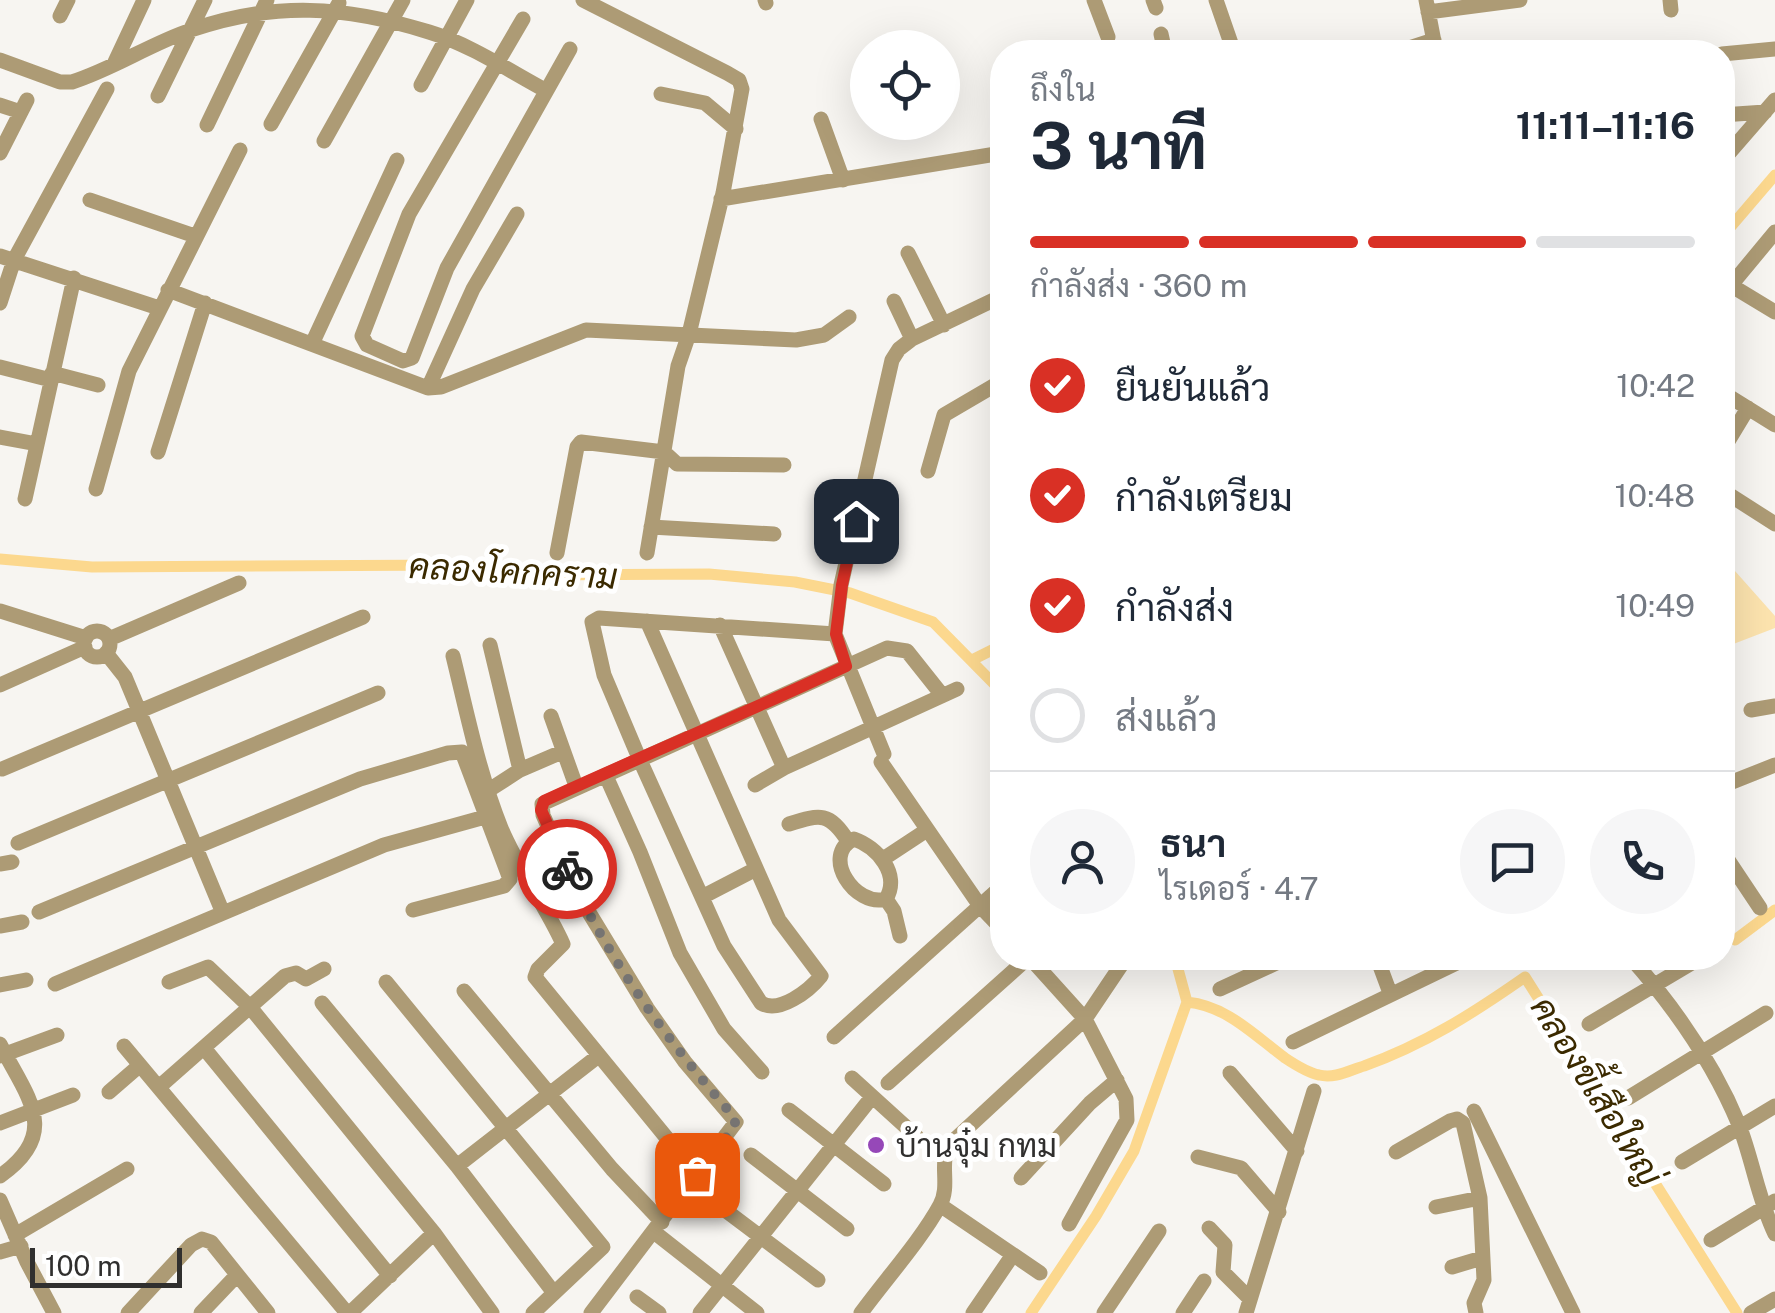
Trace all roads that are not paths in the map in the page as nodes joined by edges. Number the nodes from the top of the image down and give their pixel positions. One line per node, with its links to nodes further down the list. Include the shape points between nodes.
1 (68, 0): 14 (street)
2 (144, 0): 28 (street)
3 (205, 0): 17 (street)
4 (403, 0): 16 (street)
5 (467, 0): 20 (street)
6 (582, 0): 41 (street, via 739,80)
7 (1094, 0): 19 (street)
8 (1216, 0): 22 (street)
9 (1520, 0): 10 (street)
10 (1460, 4): 12 (street)
11 (264, 6): 13 (street); 17 (street); 40 (street)
12 (1427, 6): 23 (street)
13 (331, 7): 16 (street); 39 (street)
14 (60, 16)
15 (523, 19): 29 (street)
16 (388, 22): 20 (street); 42 (street)
17 (191, 30): 28 (street); 34 (street)
18 (1162, 34): 21 (street)
19 (1108, 36)
20 (444, 38): 29 (street); 30 (street)
21 (1163, 40)
22 (1230, 40)
23 (1434, 40)
24 (570, 50): 32 (street)
25 (1775, 50): 26 (street)
26 (1735, 53)
27 (0, 60): 28 (street, via 60,82)
28 (115, 62)
29 (497, 64): 32 (street); 32 (street, via 410,214 362,336 367,346 403,361 412,358 446,268)
30 (421, 85)
31 (107, 89): 55 (street)
32 (545, 90)
33 (661, 94): 41 (street, via 705,102)
34 (158, 96)
35 (0, 105): 45 (street, via 24,106)
36 (1770, 106): 37 (street); 43 (street)
37 (1735, 113)
38 (821, 119): 48 (street)
39 (271, 124)
40 (207, 125)
41 (736, 130): 49 (street)
42 (324, 140)
43 (1735, 146)
44 (240, 150): 53 (street)
45 (0, 153)
46 (990, 154): 48 (street)
47 (397, 160): 70 (street)
48 (843, 180): 49 (street)
49 (721, 199): 68 (street)
50 (90, 200): 53 (street)
51 (517, 214): 74 (street, via 472,289)
52 (1775, 232): 57 (street)
53 (195, 236): 58 (street)
54 (908, 252): 67 (street)
55 (7, 258): 56 (street); 62 (street)
56 (74, 278): 64 (street); 72 (street)
57 (1735, 281)
58 (168, 290): 63 (street); 64 (street)
59 (1735, 294): 65 (street)
60 (894, 301): 69 (street)
61 (990, 302): 67 (street)
62 (0, 303)
63 (205, 303): 70 (street); 82 (street)
64 (159, 308): 86 (street, via 123,389)
65 (1775, 312)
66 (849, 317): 68 (street, via 812,339)
67 (944, 325): 69 (street)
68 (689, 334): 74 (street, via 578,331); 83 (street)
69 (912, 339): 99 (street, via 892,360)
70 (312, 344): 74 (street)
71 (0, 367): 72 (street)
72 (52, 376): 73 (street); 81 (street)
73 (98, 385)
74 (428, 388)
75 (990, 388): 85 (street, via 944,415)
76 (1735, 400): 77 (street)
77 (1748, 408): 78 (street); 79 (street)
78 (1775, 425)
79 (1735, 430)
80 (0, 437): 81 (street)
81 (37, 444): 88 (street)
82 (158, 452)
83 (664, 452): 84 (street, via 677,464); 90 (street); 92 (street, via 579,444)
84 (784, 465)
85 (928, 471)
86 (96, 489)
87 (1735, 498): 89 (street)
88 (25, 499)
89 (1775, 524)
90 (651, 527): 91 (street); 93 (street)
91 (774, 534)
92 (557, 553)
93 (647, 553)
94 (239, 583): 102 (street)
95 (0, 611): 100 (street)
96 (364, 617): 110 (street)
97 (648, 621): 98 (street); 113 (street); 115 (street, via 599,618 592,626 604,675)
98 (720, 625): 99 (street); 108 (street)
99 (836, 634): 104 (street)
100 (86, 642): 102 (street, via 100,632); 105 (street)
101 (490, 645): 119 (street)
102 (108, 646): 110 (street)
103 (453, 656): 125 (street)
104 (846, 666): 108 (street); 112 (street); 112 (street, via 903,648 949,692)
105 (0, 685)
106 (378, 693): 121 (street)
107 (1775, 706): 109 (street)
108 (756, 709): 113 (street); 117 (street)
109 (1751, 710)
110 (139, 712): 118 (street); 121 (street)
111 (552, 716): 114 (street)
112 (874, 727): 117 (street); 128 (street, via 883,758)
113 (696, 732): 115 (street); 133 (street)
114 (562, 752): 119 (street); 124 (street)
115 (639, 758): 120 (street); 135 (street)
116 (1775, 765): 122 (street)
117 (784, 768): 123 (street)
118 (2, 769)
119 (520, 770): 125 (street)
120 (606, 776): 124 (street); 180 (street, via 680,953 724,1029)
121 (165, 780): 130 (street); 131 (street)
122 (1735, 781)
123 (755, 785)
124 (576, 786): 208 (street, via 541,807 580,896 646,1008 735,1118)
125 (489, 790): 178 (street, via 520,869 563,944 535,977)
126 (485, 818): 131 (street, via 466,757 455,752 360,779); 140 (street, via 509,882); 142 (street, via 384,845)
127 (789, 824): 129 (street, via 824,817)
128 (927, 830): 132 (street); 138 (street)
129 (848, 841): 132 (street, via 864,842); 137 (street, via 840,856 848,882 865,898)
130 (18, 843)
131 (193, 848): 141 (street); 142 (street)
132 (882, 859): 137 (street, via 891,880)
133 (756, 870): 135 (street); 135 (street, via 780,920 821,976 777,1007 761,1004)
134 (1735, 870): 139 (street)
135 (702, 897)
136 (990, 897): 138 (street)
137 (886, 899): 146 (street)
138 (980, 906): 143 (street); 172 (street)
139 (1760, 908)
140 (413, 910)
141 (39, 912)
142 (222, 913): 161 (street)
143 (990, 916)
144 (22, 922): 145 (street)
145 (0, 926)
146 (900, 936)
147 (324, 969): 167 (street, via 306,980 288,974)
148 (1015, 970): 184 (street)
149 (1040, 970): 169 (street)
150 (1118, 970): 169 (street)
151 (1260, 970): 163 (street)
152 (1381, 970): 165 (street)
153 (1441, 970): 165 (street)
154 (1644, 970): 160 (street)
155 (1651, 970): 160 (street)
156 (1680, 970): 160 (street)
157 (26, 980): 162 (street)
158 (169, 982): 167 (street, via 208,967)
159 (386, 982): 198 (street)
160 (1659, 983): 170 (street); 176 (street)
161 (55, 984)
162 (0, 985)
163 (1220, 989)
164 (464, 991): 189 (street)
165 (1390, 993): 173 (street)
166 (322, 1003): 206 (street)
167 (250, 1006): 175 (street); 225 (street)
168 (1766, 1013): 176 (street)
169 (1086, 1019): 183 (street); 216 (street, via 950,1144)
170 (1589, 1024)
171 (57, 1035): 177 (street)
172 (834, 1037)
173 (1293, 1042)
174 (124, 1046): 179 (street)
175 (204, 1048): 185 (street); 236 (street)
176 (1707, 1049): 191 (street); 197 (street)
177 (2, 1051): 194 (street)
178 (598, 1057): 189 (street); 208 (street)
179 (140, 1066): 185 (street); 187 (street)
180 (762, 1072)
181 (1230, 1073): 201 (street)
182 (852, 1078): 190 (street)
183 (1117, 1080): 210 (street); 220 (street, via 1128,1120)
184 (888, 1082)
185 (159, 1087): 248 (street)
186 (1314, 1091): 201 (street)
187 (109, 1092)
188 (73, 1095): 194 (street)
189 (549, 1095): 198 (street); 221 (street)
190 (872, 1097): 199 (street); 200 (street)
191 (1628, 1098)
192 (1775, 1106): 197 (street)
193 (789, 1110): 200 (street)
194 (34, 1111): 196 (street); 209 (street, via 29,1150)
195 (1474, 1111): 260 (street)
196 (0, 1124)
197 (1744, 1124): 205 (street); 218 (street)
198 (506, 1130): 206 (street); 240 (street, via 603,1247)
199 (916, 1137)
200 (833, 1146): 211 (street); 212 (street)
201 (1296, 1151): 219 (street)
202 (1396, 1152): 213 (street, via 1460,1120)
203 (751, 1155): 212 (street)
204 (1198, 1157): 219 (street, via 1241,1168)
205 (1682, 1162)
206 (458, 1166): 240 (street)
207 (127, 1169): 229 (street)
208 (697, 1175): 221 (street)
209 (0, 1176)
210 (1021, 1178)
211 (884, 1184)
212 (796, 1192): 223 (street); 227 (street)
213 (1480, 1198): 217 (street); 232 (street)
214 (0, 1200): 229 (street)
215 (713, 1201): 227 (street)
216 (940, 1205): 231 (street); 255 (street)
217 (1436, 1207)
218 (1771, 1207): 226 (street); 228 (street)
219 (1279, 1212): 243 (street)
220 (1069, 1224)
221 (658, 1227): 239 (street); 251 (street)
222 (1209, 1228): 243 (street, via 1225,1245 1223,1272)
223 (847, 1229)
224 (1159, 1231): 257 (street)
225 (434, 1233): 236 (street); 249 (street)
226 (1775, 1234)
227 (761, 1237): 237 (street); 239 (street)
228 (1711, 1240)
229 (18, 1241): 230 (street); 244 (street)
230 (0, 1252)
231 (1012, 1256): 234 (street); 256 (street)
232 (1482, 1258): 233 (street); 259 (street)
233 (1452, 1267)
234 (1040, 1272)
235 (237, 1275): 245 (street, via 202,1239); 246 (street); 247 (street)
236 (390, 1276): 248 (street)
237 (818, 1280)
238 (1204, 1282): 258 (street)
239 (723, 1285): 253 (street); 254 (street)
240 (554, 1293): 250 (street)
241 (637, 1297): 252 (street)
242 (1775, 1300): 261 (street)
243 (1248, 1306)
244 (54, 1313)
245 (128, 1313)
246 (201, 1313)
247 (268, 1313)
248 (348, 1313)
249 (492, 1313)
250 (532, 1313)
251 (591, 1313)
252 (659, 1313)
253 (700, 1313)
254 (757, 1313)
255 (860, 1313)
256 (973, 1313)
257 (1104, 1313)
258 (1183, 1313)
259 (1476, 1313)
260 (1573, 1313)
261 (1751, 1313)

